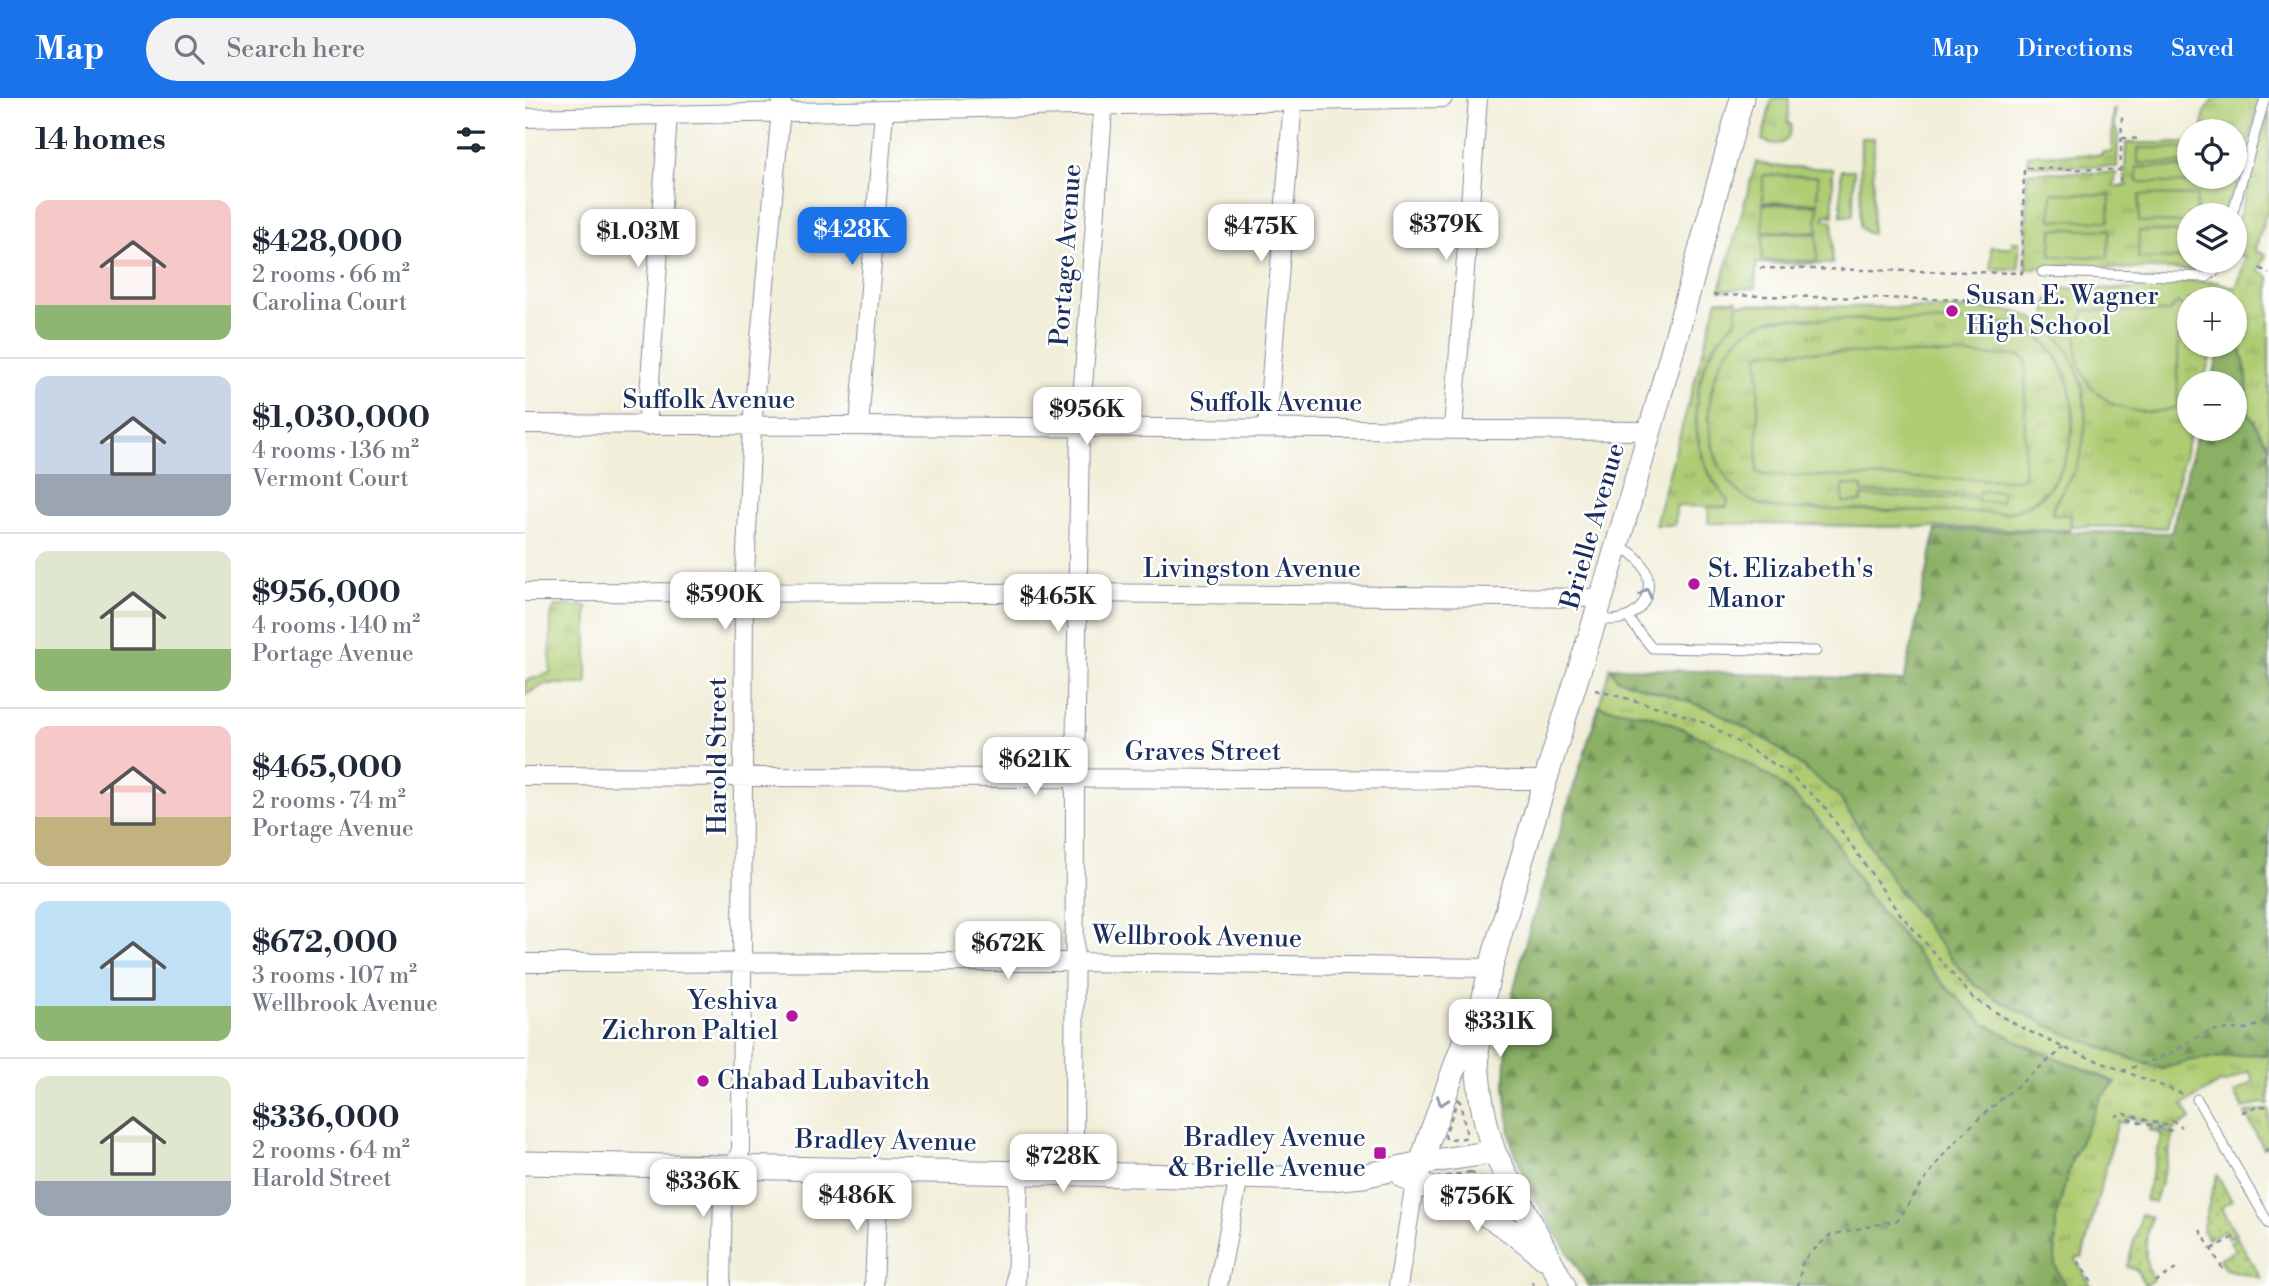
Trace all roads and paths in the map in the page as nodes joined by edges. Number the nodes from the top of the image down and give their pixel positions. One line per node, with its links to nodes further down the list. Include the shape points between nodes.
1 (1443, 98): 6 (street)
2 (1478, 98): 30 (street)
3 (1742, 98): 31 (street, Brielle Avenue)
4 (2265, 98): 16 (lane)
5 (1103, 101): 6 (street); 8 (street); 28 (street, Portage Avenue)
6 (1293, 101): 29 (street)
7 (781, 105): 8 (street); 9 (street); 27 (street, Harold Street)
8 (884, 111): 26 (street)
9 (668, 115): 11 (street); 25 (street)
10 (2122, 115): 12 (path)
11 (525, 118)
12 (2121, 138): 13 (path); 14 (path)
13 (2140, 139)
14 (2121, 170): 15 (path); 17 (path, via 2024,168 2022,273)
15 (2120, 182)
16 (2235, 203)
17 (1760, 268)
18 (2260, 268): 21 (path)
19 (2042, 272): 20 (lane, via 2207,277)
20 (2212, 273)
21 (2269, 274)
22 (1713, 295): 23 (path)
23 (2032, 301)
24 (525, 424): 25 (street, Suffolk Avenue)
25 (646, 426): 27 (street, Suffolk Avenue)
26 (859, 426): 27 (street, Suffolk Avenue); 28 (street, Suffolk Avenue)
27 (752, 427): 35 (street, Harold Street)
28 (1080, 428): 29 (street, Suffolk Avenue); 34 (street, Portage Avenue)
29 (1267, 429): 30 (street, Suffolk Avenue)
30 (1453, 429): 31 (street, Suffolk Avenue)
31 (1649, 431): 32 (street, Brielle Avenue)
32 (1616, 545): 36 (street, Brielle Avenue); 37 (lane, one-way to 32, via 1646,598 1649,577 1639,558)
33 (525, 592): 35 (street, Livingston Avenue)
34 (1078, 593): 35 (street, Livingston Avenue); 36 (street, Livingston Avenue); 42 (street, Portage Avenue)
35 (744, 594): 41 (street, Harold Street)
36 (1599, 608): 37 (lane, via 1614,621); 39 (street, Brielle Avenue)
37 (1627, 617): 38 (lane, via 1652,648)
38 (1816, 651)
39 (1575, 684): 43 (street, Brielle Avenue); 49 (path, via 1710,725 1787,772 1824,807 1896,909 1973,998)
40 (525, 776): 41 (street, Graves Street)
41 (745, 778): 42 (street, Graves Street); 45 (street, Harold Street)
42 (1075, 778): 43 (street, Graves Street); 46 (street, Portage Avenue)
43 (1544, 780): 47 (street, Brielle Avenue)
44 (525, 962): 45 (street, Wellbrook Avenue)
45 (742, 962): 46 (street, Wellbrook Avenue); 60 (street, Harold Street, via 741,1150)
46 (1075, 962): 47 (street, Wellbrook Avenue); 65 (street, Portage Avenue)
47 (1491, 968): 58 (street, Brielle Avenue, via 1481,1012 1478,1065); 64 (street, Brielle Avenue, one-way to 64)
48 (2269, 1017): 50 (path, via 2242,1031 2202,1034 2172,1053)
49 (2064, 1048): 50 (path); 83 (path, via 1956,1142 1898,1220 1830,1235 1803,1260)
50 (2122, 1071): 51 (path)
51 (2197, 1099): 67 (lane)
52 (2269, 1107): 53 (path)
53 (2242, 1112)
54 (2115, 1117): 56 (path, via 2122,1113 2164,1125 2173,1121)
55 (2128, 1119): 57 (path)
56 (2181, 1127)
57 (2176, 1132)
58 (1494, 1152): 64 (street); 74 (street, Brielle Avenue)
59 (525, 1163): 60 (street, Bradley Avenue)
60 (734, 1165): 61 (street, Bradley Avenue); 77 (street, Harold Street, via 723,1190)
61 (879, 1170): 63 (street, Bradley Avenue); 78 (street)
62 (1387, 1171): 64 (street, Brielle Avenue); 66 (street, Bradley Avenue, via 1331,1179)
63 (1019, 1172): 65 (street, Bradley Avenue); 79 (street)
64 (1418, 1172): 74 (street, Brielle Avenue, via 1514,1232); 81 (street)
65 (1074, 1173): 66 (street, Bradley Avenue)
66 (1239, 1177): 80 (street)
67 (2269, 1224)
68 (2200, 1230): 70 (path)
69 (2238, 1235): 70 (path)
70 (2212, 1249): 73 (path)
71 (2078, 1261): 84 (path)
72 (2176, 1269): 76 (path)
73 (2224, 1271)
74 (1558, 1276)
75 (1532, 1282): 82 (path)
76 (2155, 1282)
77 (721, 1286)
78 (874, 1286)
79 (1016, 1286)
80 (1218, 1286)
81 (1398, 1286)
82 (1534, 1286)
83 (1798, 1286)
84 (2094, 1286)

